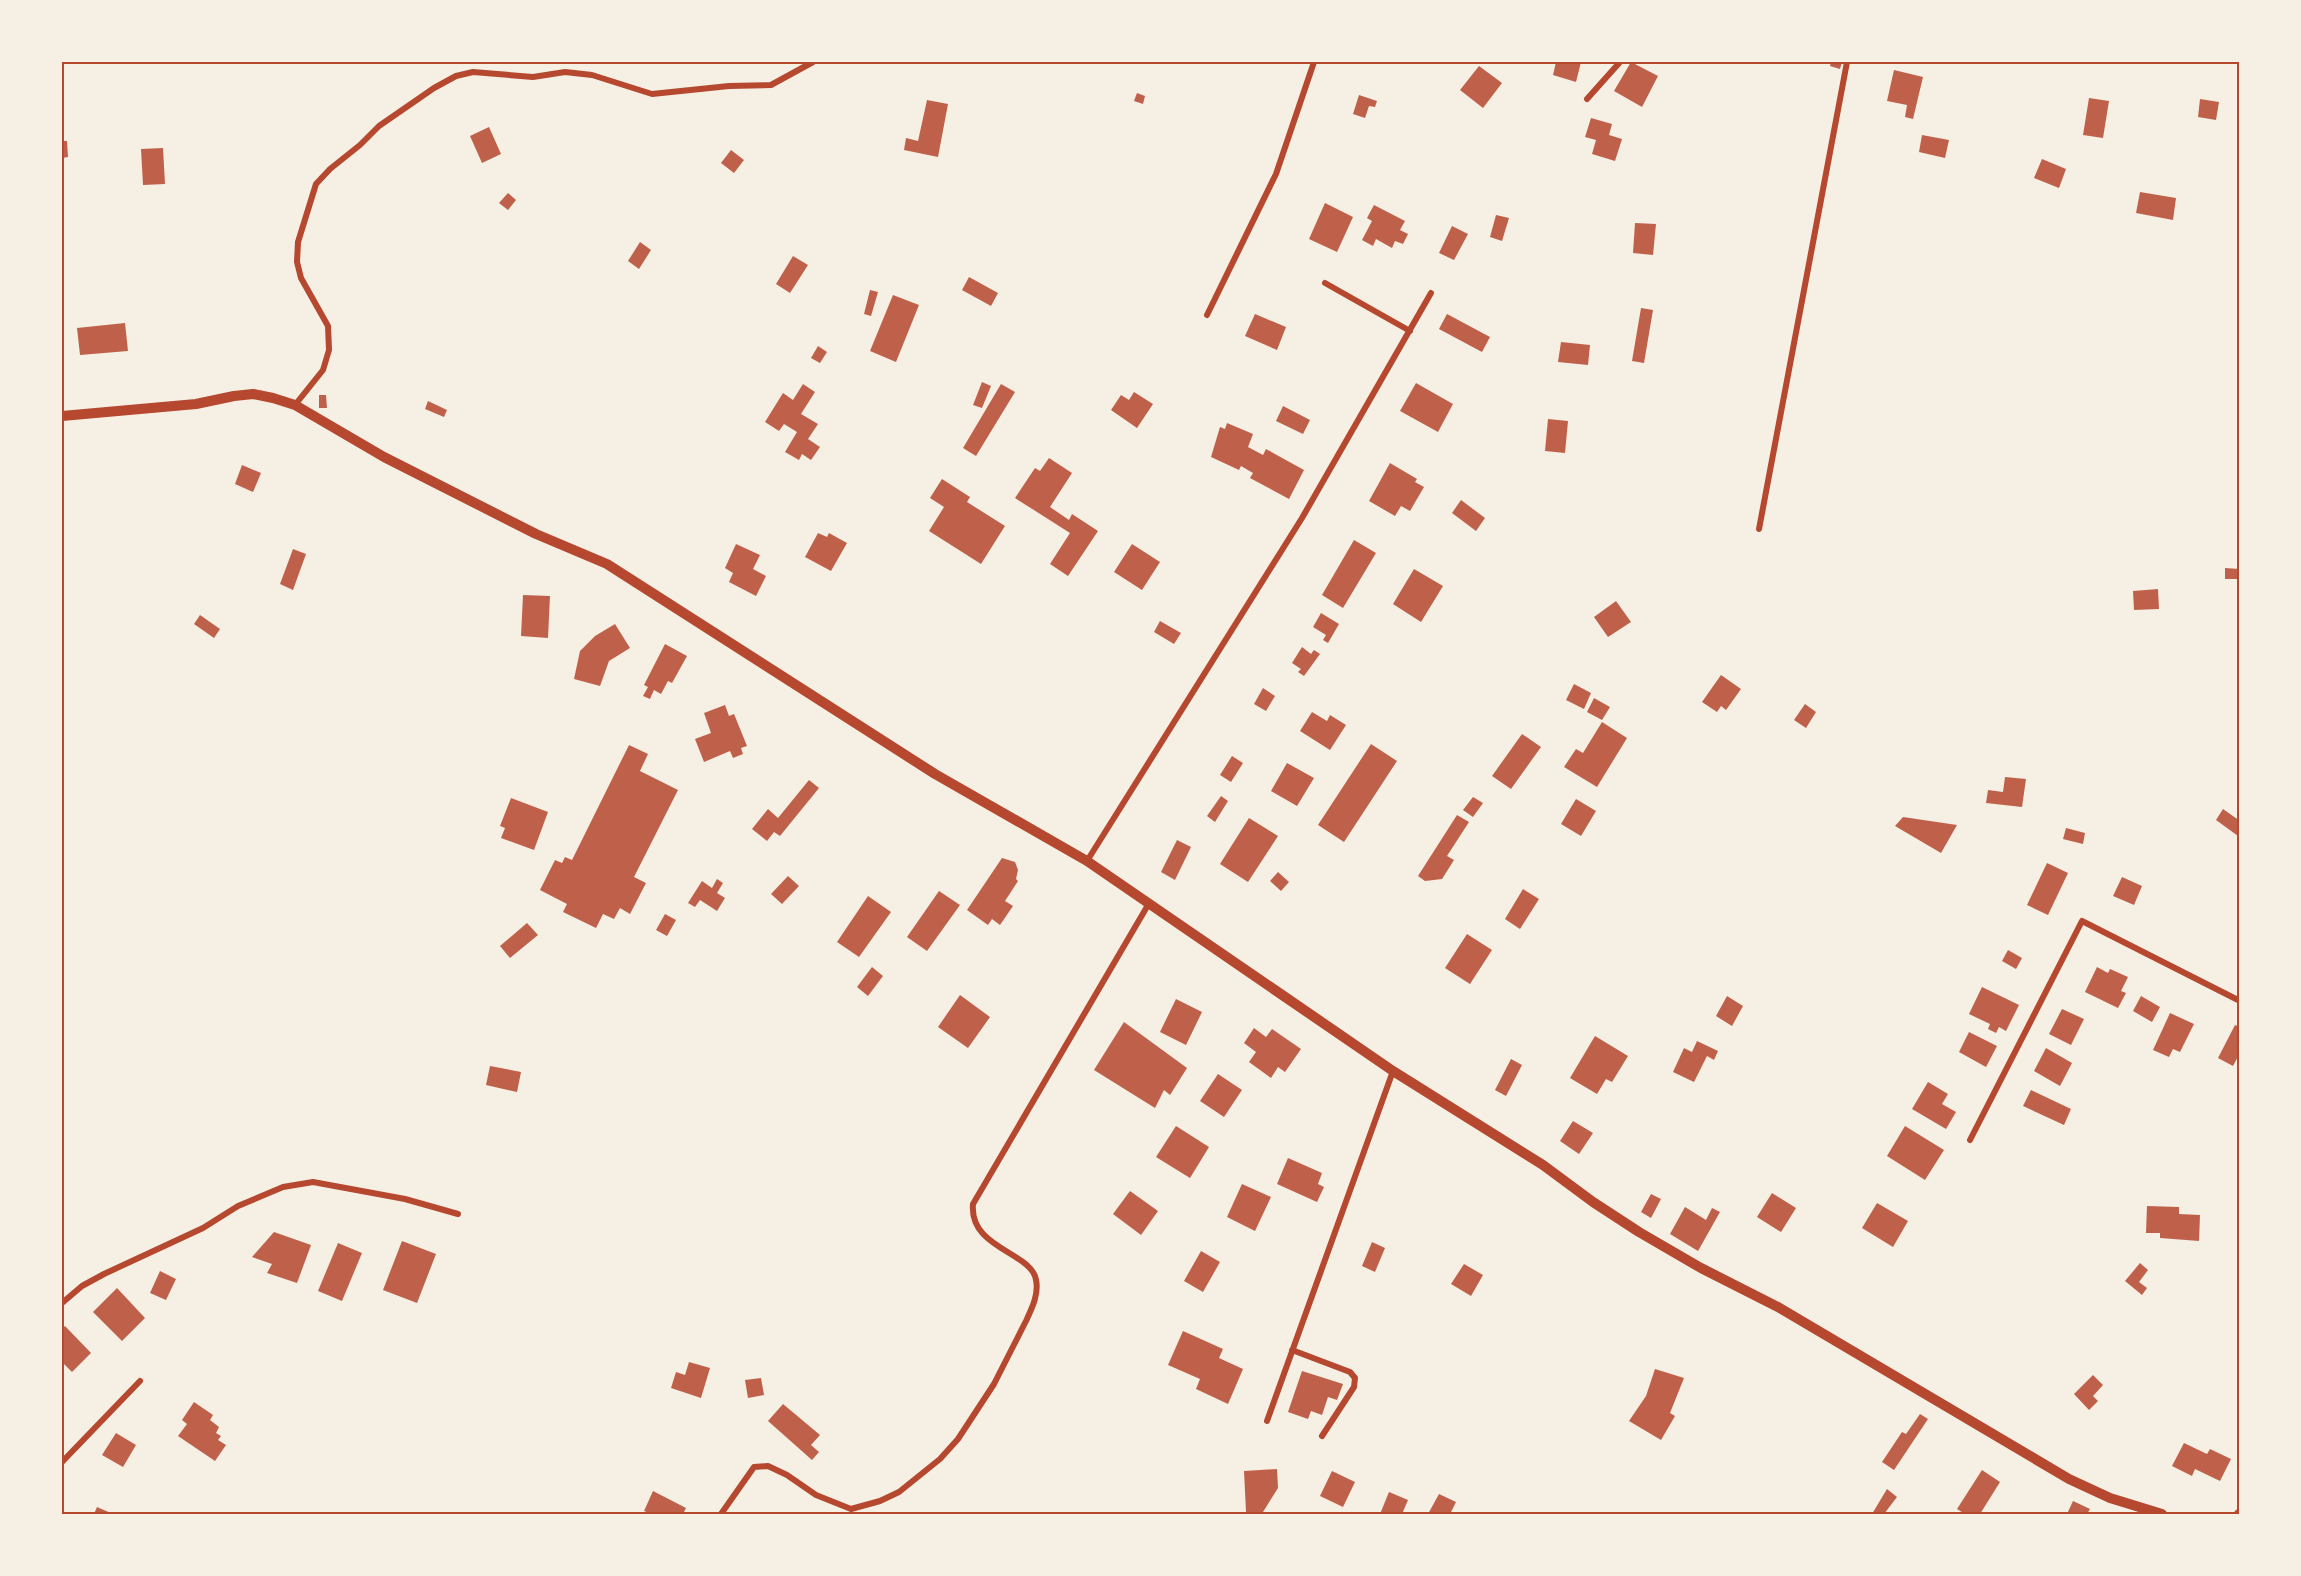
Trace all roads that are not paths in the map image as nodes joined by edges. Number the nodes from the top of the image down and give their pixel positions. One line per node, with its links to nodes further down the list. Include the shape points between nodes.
1 (813, 62): 10 (street, via 771,85 652,94 599,77 565,72 533,77 472,72 434,88 379,126 316,184 298,242 297,262 301,278 328,326 329,350 314,385)
2 (1314, 62): 8 (street, via 1275,174)
3 (1620, 62): 5 (street)
4 (1847, 62): 12 (street)
5 (1587, 99)
6 (1325, 283): 9 (street)
7 (1431, 293): 9 (street)
8 (1207, 315)
9 (1410, 331): 13 (street, via 1302,518)
10 (295, 405): 11 (street, via 253,394 196,404); 13 (street, via 384,457 536,534 607,564 935,774)
11 (62, 417)
12 (1759, 529)
13 (1087, 861): 14 (street)
14 (1148, 905): 16 (street); 25 (street, via 973,1204 972,1216 978,1228 1000,1250 1024,1263 1037,1281 1026,1321 976,1413 940,1459 899,1492 880,1501 851,1509 816,1495 768,1466 754,1467)
15 (2240, 1001): 17 (street, via 2082,921)
16 (1393, 1071): 20 (street); 26 (street, via 1543,1165 1639,1232 1701,1268 1778,1307 2069,1479)
17 (1970, 1140)
18 (458, 1214): 19 (street, via 405,1199 313,1182 283,1187 104,1274)
19 (62, 1303)
20 (1293, 1350): 22 (street); 23 (street, via 1350,1372 1355,1378 1354,1387)
21 (140, 1382): 24 (street)
22 (1267, 1420)
23 (1322, 1436)
24 (62, 1462)
25 (721, 1515)
26 (2162, 1515)

